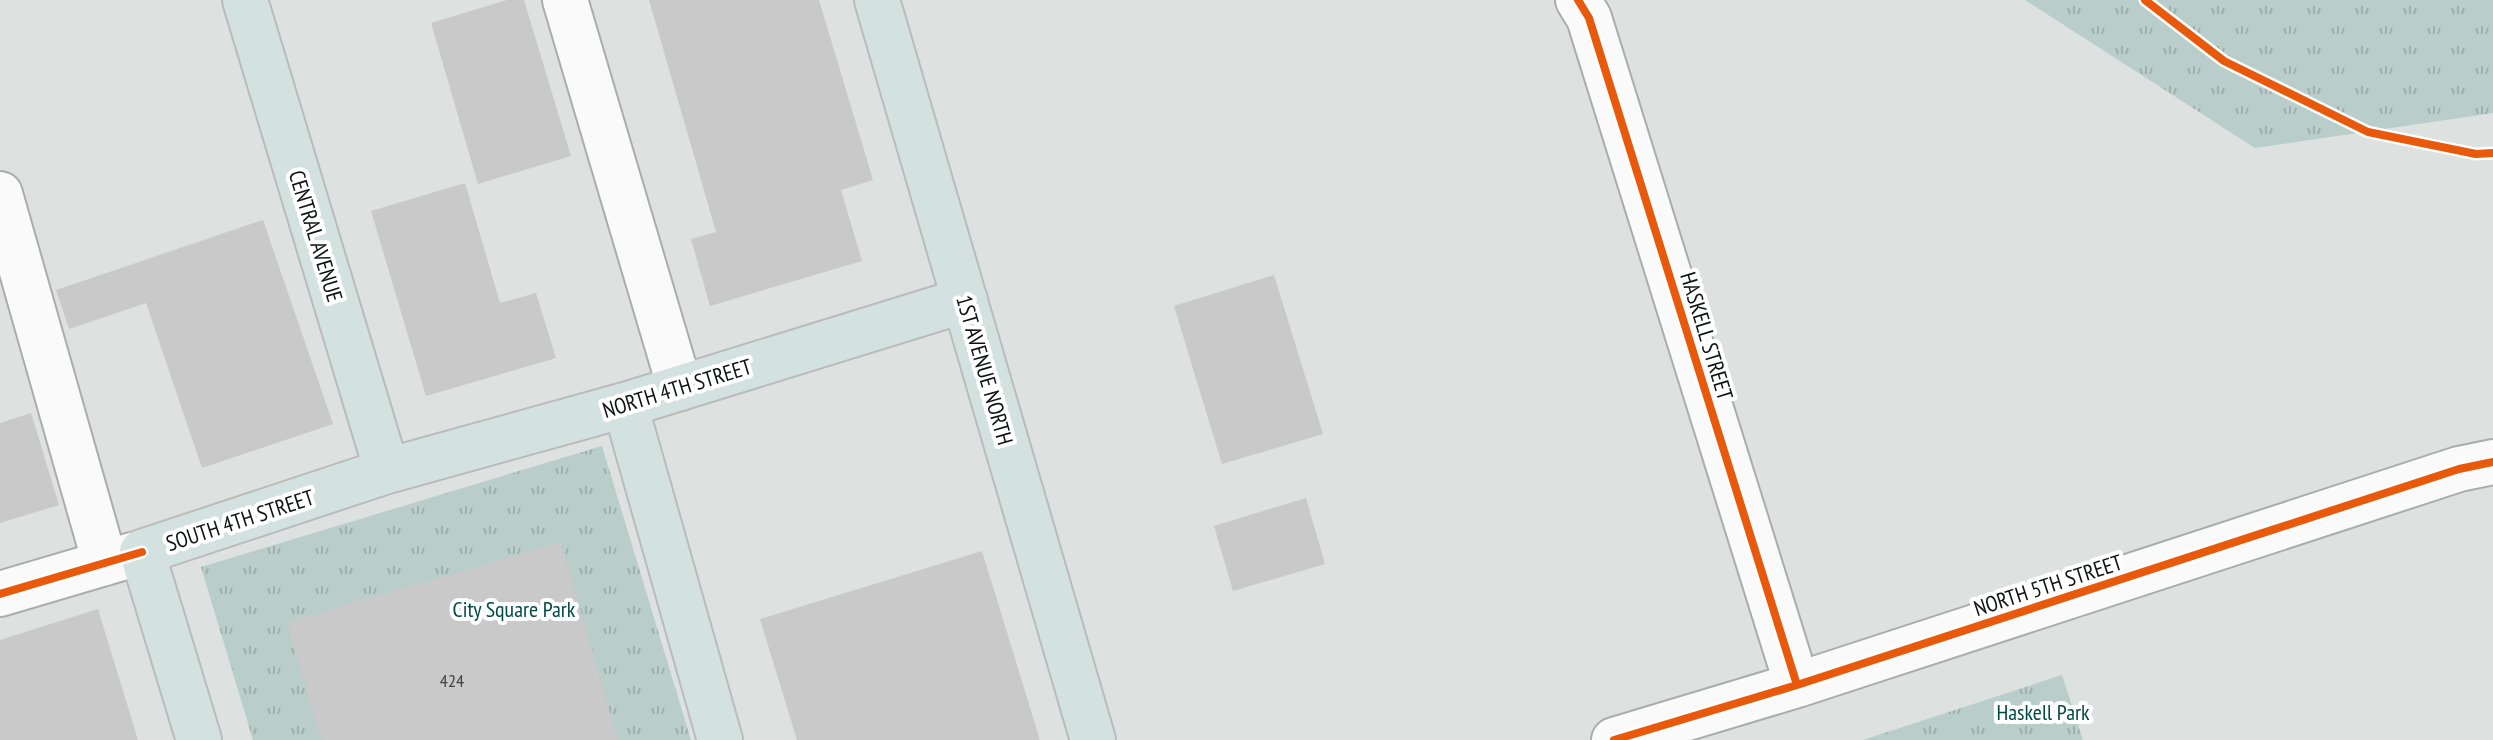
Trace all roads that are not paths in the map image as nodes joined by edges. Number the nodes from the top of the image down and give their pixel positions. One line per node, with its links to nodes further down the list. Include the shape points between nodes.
1 (245, 0): 10 (main road, CENTRAL AVENUE)
2 (565, 0): 7 (street)
3 (877, 0): 6 (main road, 1ST AVENUE NORTH)
4 (1578, 0): 13 (street, HASKELL STREET, via 1589,18)
5 (0, 194): 11 (street)
6 (965, 300): 7 (main road, NORTH 4TH STREET); 16 (main road, 1ST AVENUE NORTH)
7 (680, 388): 8 (main road, NORTH 4TH STREET)
8 (625, 405): 10 (main road, NORTH 4TH STREET); 15 (main road)
9 (2493, 462): 13 (street, NORTH 5TH STREET)
10 (387, 471): 11 (main road, SOUTH 4TH STREET)
11 (124, 557): 12 (street, SOUTH 4TH STREET); 14 (main road)
12 (0, 594)
13 (1797, 685): 17 (street, NORTH 5TH STREET)
14 (199, 740)
15 (720, 740)
16 (1093, 740)
17 (1614, 740)

